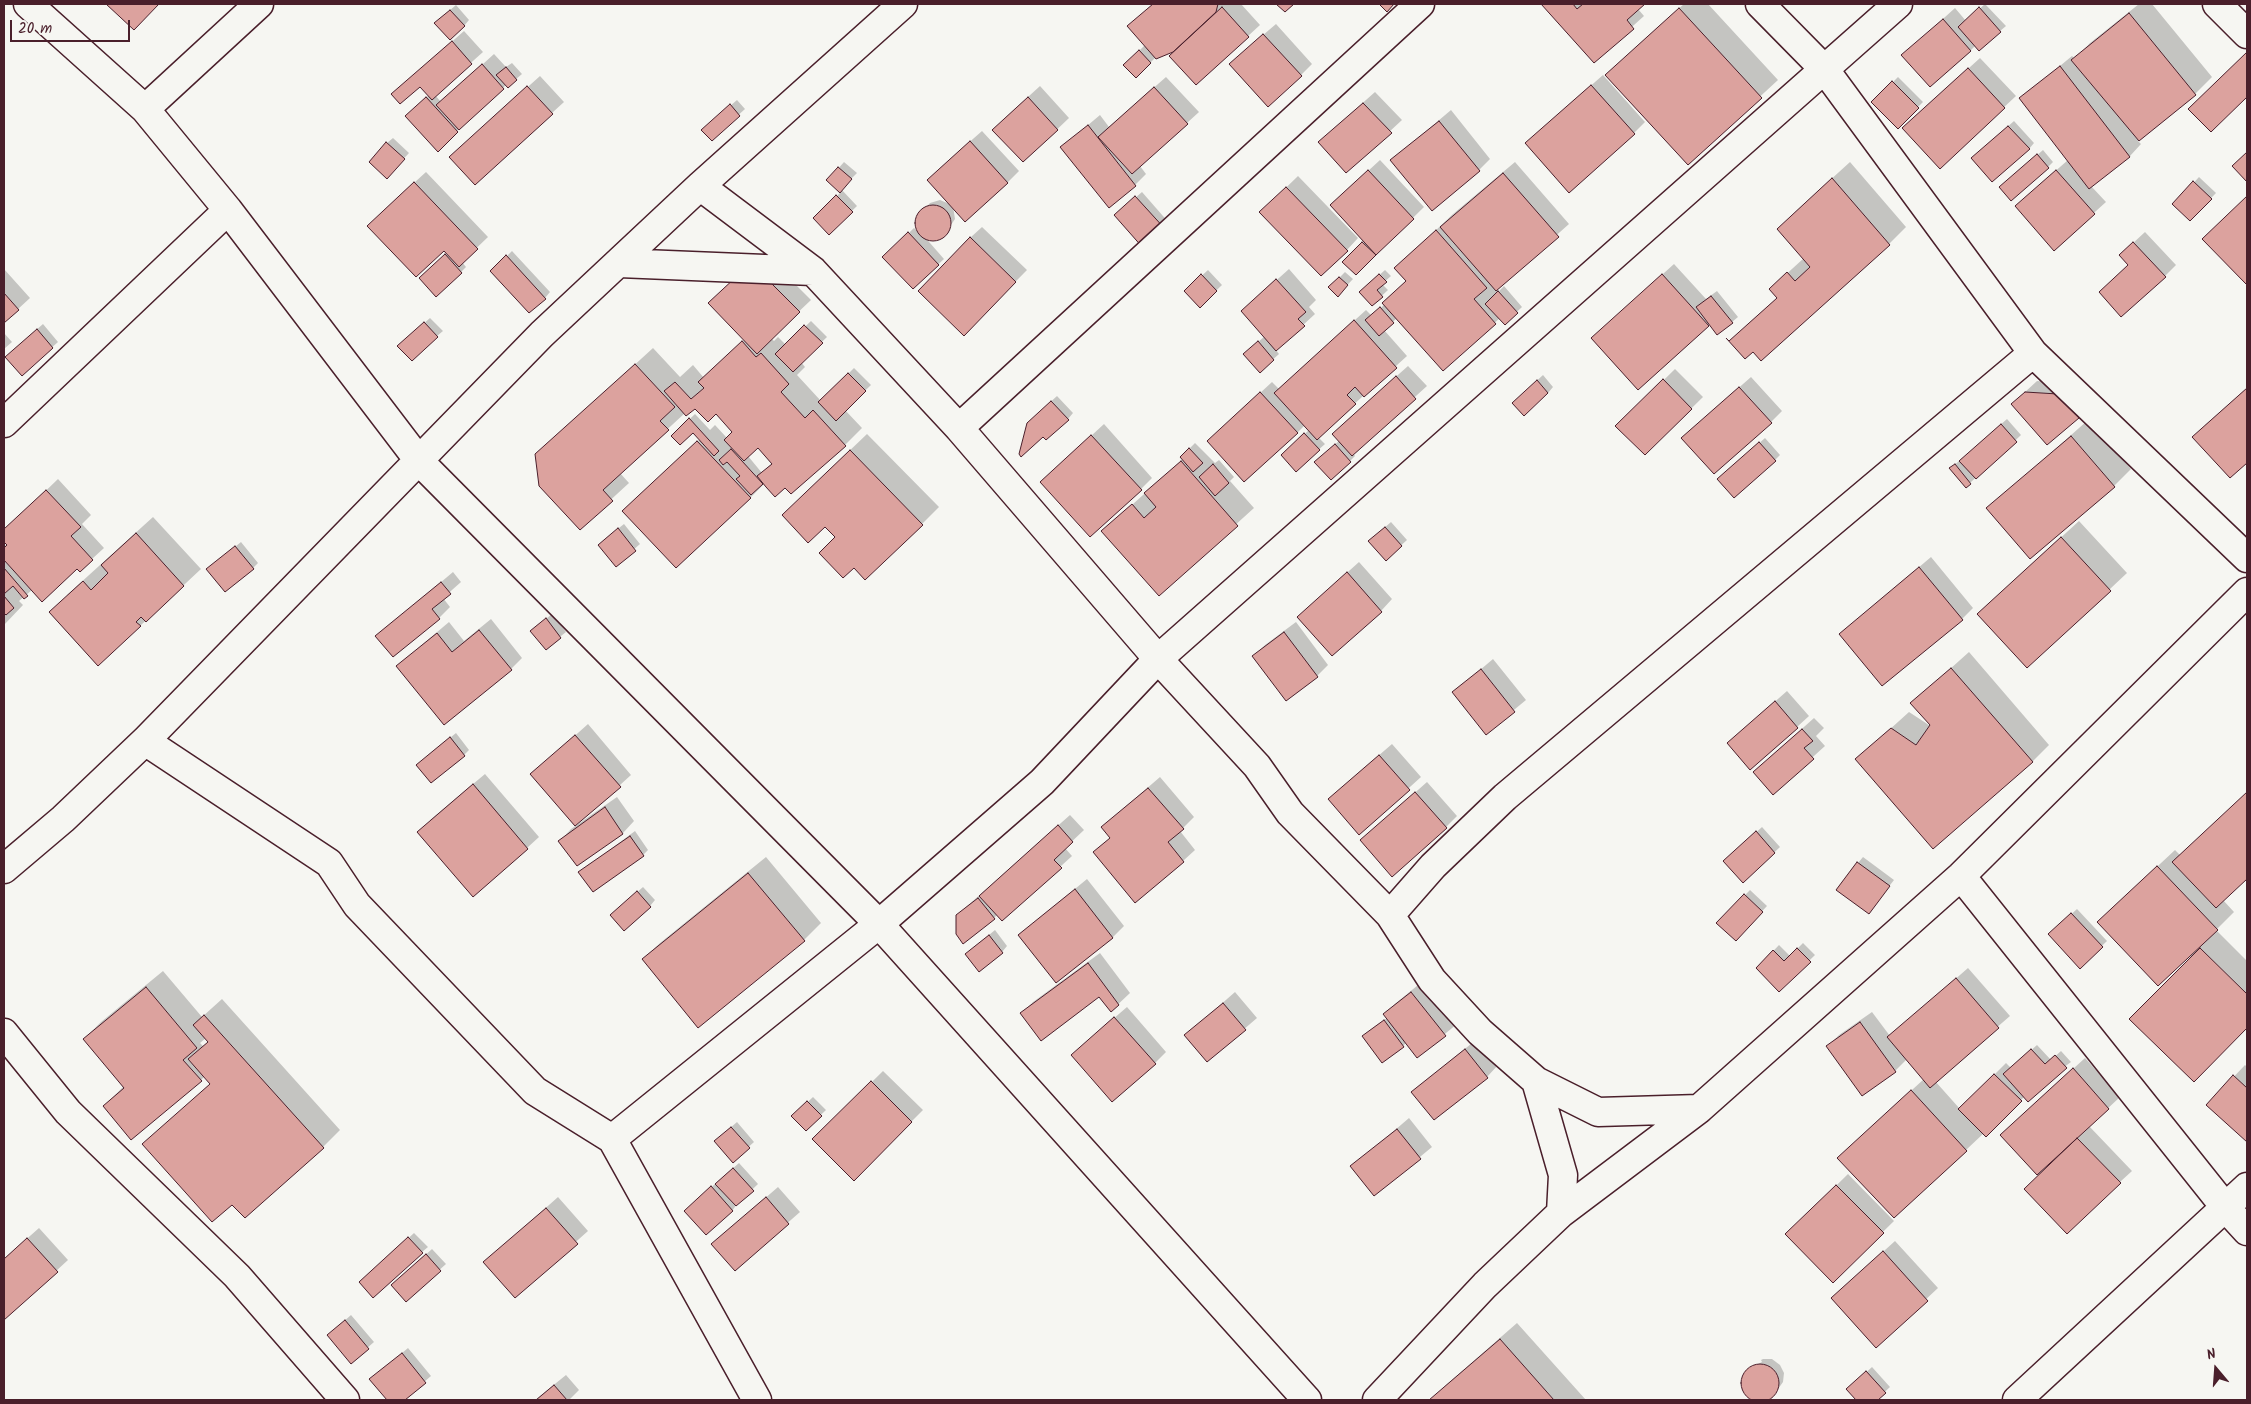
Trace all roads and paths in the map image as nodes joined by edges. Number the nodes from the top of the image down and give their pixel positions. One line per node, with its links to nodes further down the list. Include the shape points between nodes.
1 (28, 4): 10 (street)
2 (259, 4): 10 (street)
3 (902, 4): 11 (street)
4 (1420, 4): 17 (street)
5 (1760, 4): 9 (street)
6 (1898, 4): 9 (street)
7 (2218, 4): 8 (street)
8 (2247, 34)
9 (1825, 70): 15 (street); 21 (street)
10 (146, 109): 12 (street)
11 (700, 186): 13 (street); 14 (street)
12 (228, 210): 16 (street); 18 (street)
13 (619, 263): 14 (street); 18 (street, via 542,334)
14 (813, 272): 17 (street)
15 (2032, 352): 19 (street); 25 (street, via 1505,798 1433,866)
16 (4, 423)
17 (959, 428): 21 (street)
18 (420, 462): 22 (street); 26 (street)
19 (2247, 558)
20 (2247, 592): 24 (street)
21 (1158, 659): 25 (street, via 1257,766 1290,813); 26 (street, via 1042,782)
22 (145, 741): 23 (street, via 63,819); 30 (street, via 329,863 357,906 534,1091)
23 (4, 869)
24 (1961, 876): 29 (street); 32 (street)
25 (1390, 915): 28 (street, via 1432,980 1480,1032)
26 (879, 924): 30 (street); 37 (street)
27 (4, 1032): 35 (street, via 68,1112 237,1276)
28 (1536, 1081): 29 (street, via 1598,1112); 33 (street, via 1563,1175)
29 (1699, 1109): 33 (street)
30 (612, 1139): 36 (street)
31 (2247, 1187): 32 (street)
32 (2225, 1207): 34 (street); 39 (street)
33 (1561, 1213): 38 (street, via 1485,1285)
34 (2247, 1231)
35 (345, 1400)
36 (757, 1400)
37 (1307, 1400)
38 (1377, 1400)
39 (2017, 1400)

